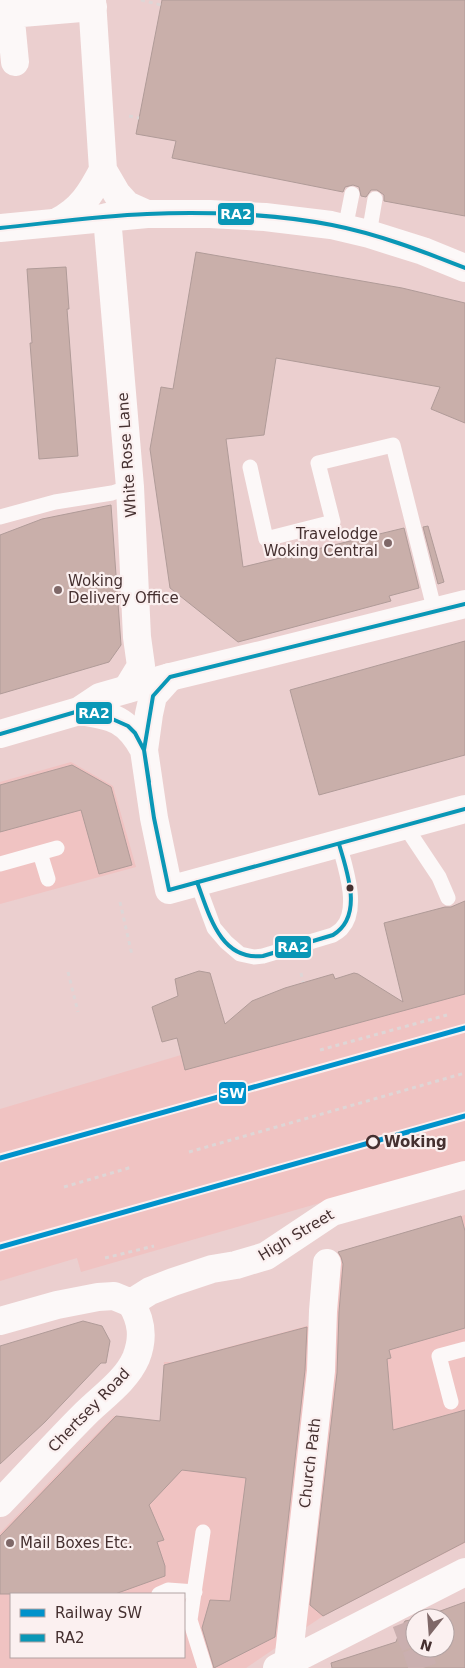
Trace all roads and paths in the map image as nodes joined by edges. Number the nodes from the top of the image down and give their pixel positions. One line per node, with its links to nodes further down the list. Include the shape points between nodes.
1 (141, 0): 3 (path)
2 (93, 4): 4 (street); 6 (street)
3 (161, 5)
4 (10, 7): 5 (street)
5 (15, 62)
6 (103, 170): 9 (street, via 127,205); 11 (street, via 86,199 71,215)
7 (352, 194): 13 (lane)
8 (375, 199): 13 (lane)
9 (147, 214): 10 (street); 13 (street, via 265,217 331,225)
10 (107, 217): 11 (street); 16 (street, White Rose Lane)
11 (57, 222): 12 (street)
12 (0, 228)
13 (357, 232): 14 (street, via 423,251)
14 (465, 268)
15 (250, 467): 19 (lane, via 266,540 333,522 318,463 393,445)
16 (130, 487): 17 (lane); 21 (street, White Rose Lane, via 141,666)
17 (0, 517)
18 (465, 604): 19 (street)
19 (435, 612): 20 (street)
20 (170, 677): 21 (street); 24 (street, via 154,696)
21 (128, 689): 22 (street, via 100,696)
22 (79, 711): 23 (street); 24 (street, via 101,714 128,726)
23 (0, 734)
24 (144, 750): 32 (street, via 169,890)
25 (465, 809): 26 (street)
26 (405, 826): 27 (street); 33 (lane, via 439,877)
27 (339, 844): 32 (street); 32 (lane, via 348,878 351,909 342,928 333,935 264,956 248,957 226,942 214,928)
28 (57, 848): 29 (lane)
29 (40, 853): 30 (lane); 31 (lane)
30 (0, 864)
31 (48, 879)
32 (197, 882)
33 (448, 898)
34 (120, 902): 35 (path)
35 (132, 954)
36 (68, 972): 39 (path)
37 (301, 973): 38 (path)
38 (303, 982)
39 (78, 1012)
40 (448, 1015): 41 (path)
41 (320, 1050)
42 (465, 1073): 43 (path)
43 (189, 1152)
44 (132, 1167): 46 (path)
45 (465, 1175): 50 (street, High Street, via 332,1212 266,1256 172,1282)
46 (64, 1187)
47 (154, 1246): 48 (path)
48 (105, 1258)
49 (327, 1263): 59 (street, Church Path, via 321,1371)
50 (131, 1304): 51 (street, via 114,1296 98,1297); 54 (street, Chertsey Road, via 140,1322 141,1334 129,1371)
51 (0, 1321)
52 (465, 1349): 53 (lane, via 439,1356)
53 (451, 1402)
54 (0, 1503)
55 (203, 1532): 57 (lane)
56 (465, 1572): 59 (street, via 403,1614)
57 (194, 1592): 58 (lane, via 168,1590); 60 (lane, via 190,1620)
58 (161, 1593)
59 (282, 1665)
60 (205, 1668)

